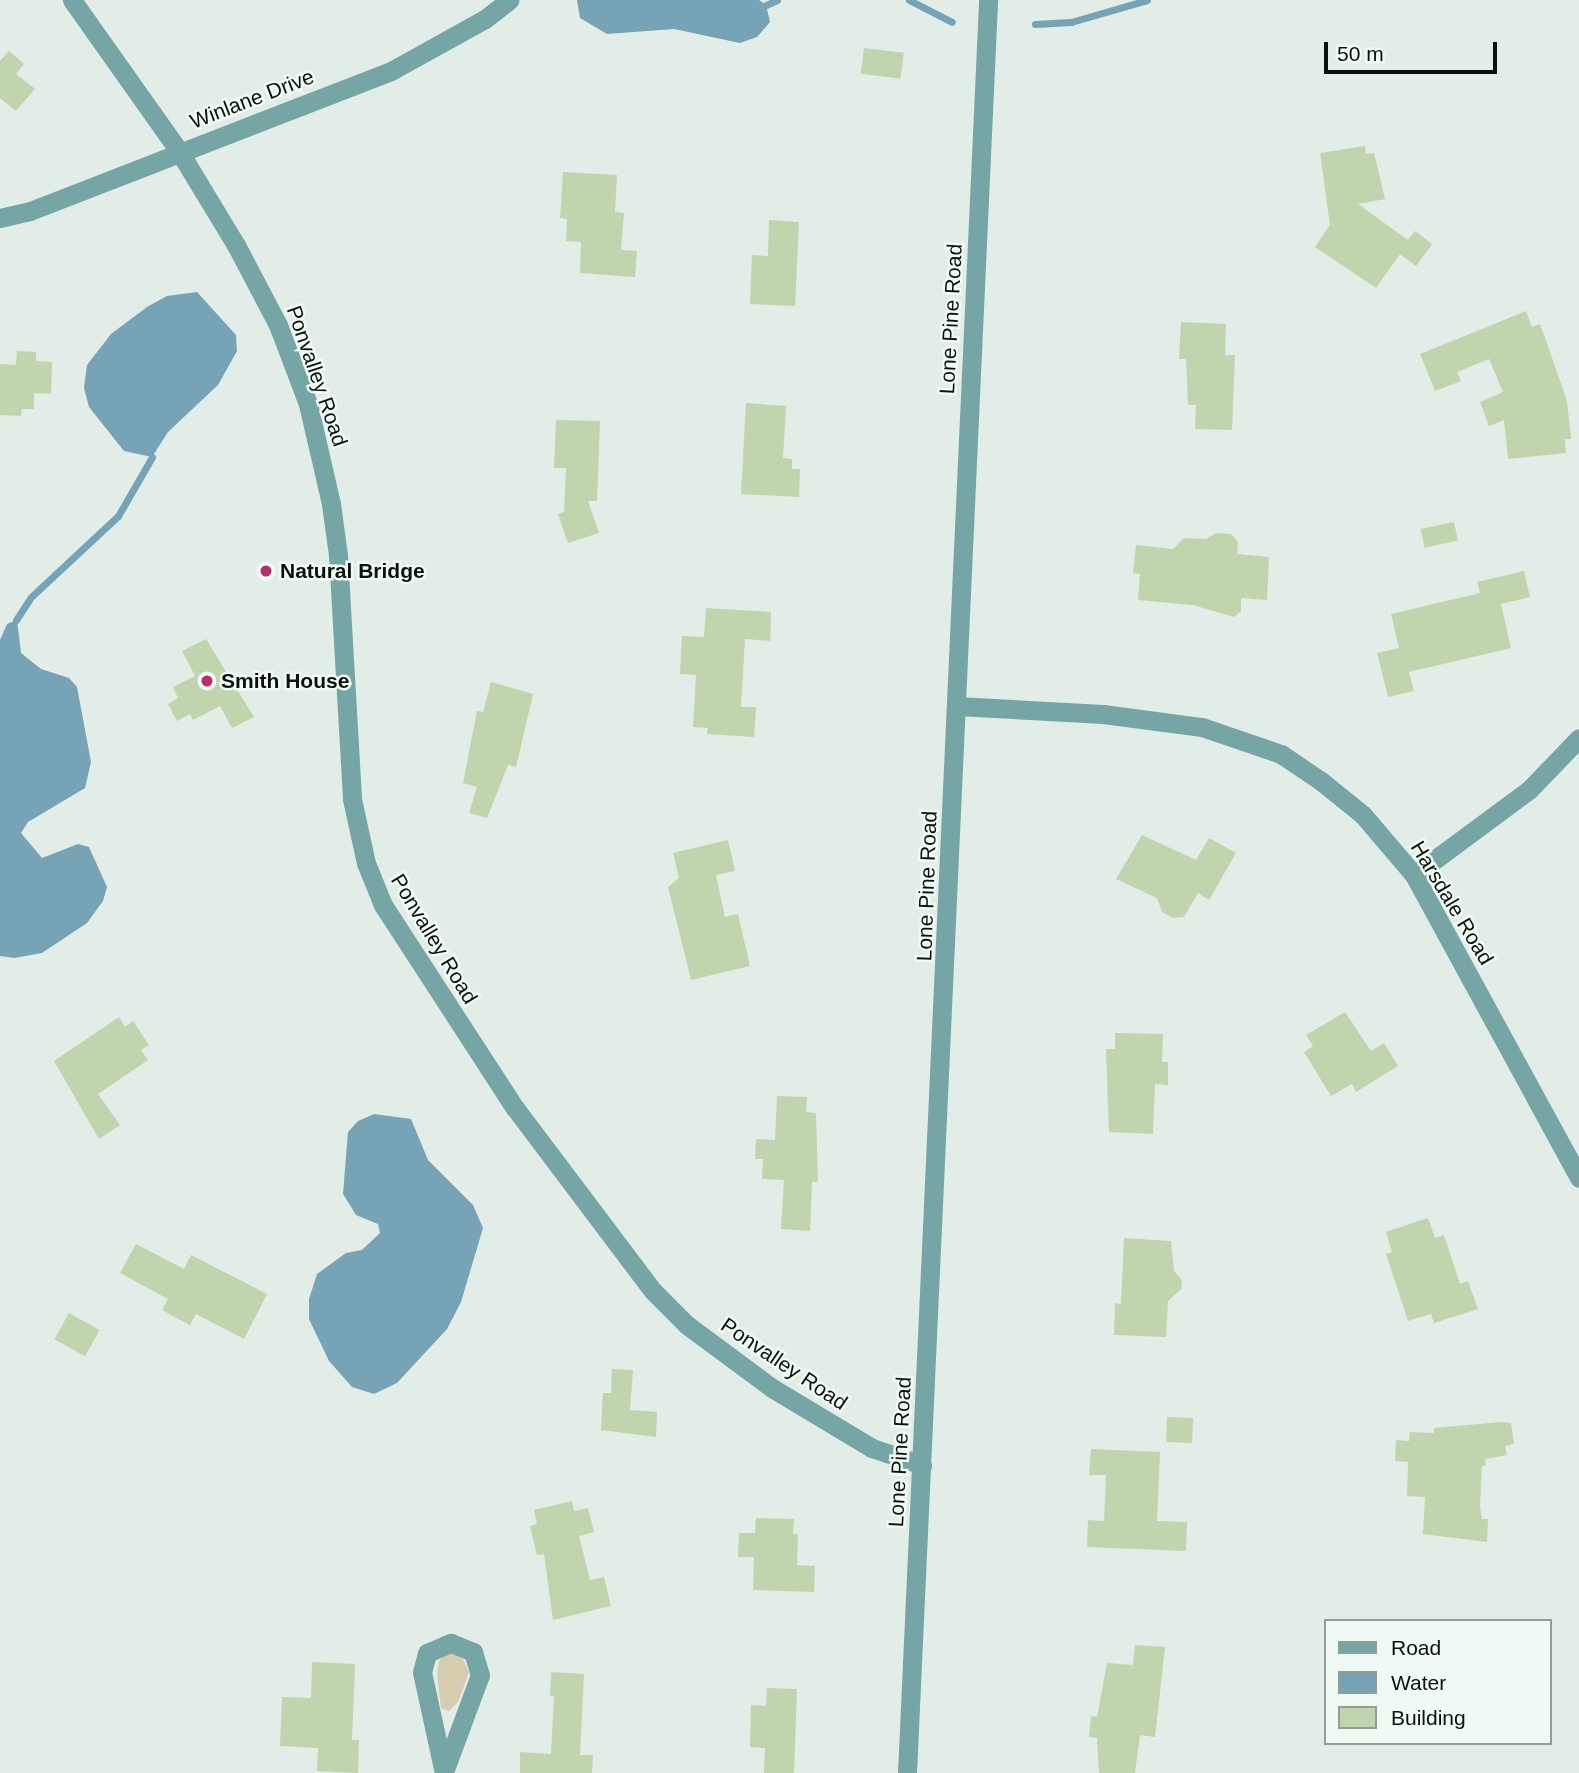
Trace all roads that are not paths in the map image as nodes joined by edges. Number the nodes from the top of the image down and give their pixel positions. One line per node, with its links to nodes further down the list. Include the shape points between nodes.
1 (72, 0): 4 (street, Ponvalley Road)
2 (509, 0): 4 (street, Winlane Drive, via 485,19 391,71)
3 (988, 0): 6 (street, Lone Pine Road)
4 (179, 151): 5 (street, Winlane Drive, via 30,211); 10 (street, Ponvalley Road, via 265,298 314,428 338,555 352,799 366,863 388,914 515,1108 653,1291 705,1340 772,1388 872,1448)
5 (0, 218)
6 (957, 706): 8 (street, Harsdale Road, via 1156,719 1229,734 1281,754 1321,781 1363,815); 10 (street, Lone Pine Road)
7 (1579, 738): 8 (street, via 1529,790)
8 (1414, 875): 9 (street, Harsdale Road)
9 (1579, 1178)
10 (922, 1465): 12 (street, Lone Pine Road)
11 (444, 1772): 11 (street, via 480,1675 473,1651 451,1643 427,1653 422,1672)
12 (907, 1773)

